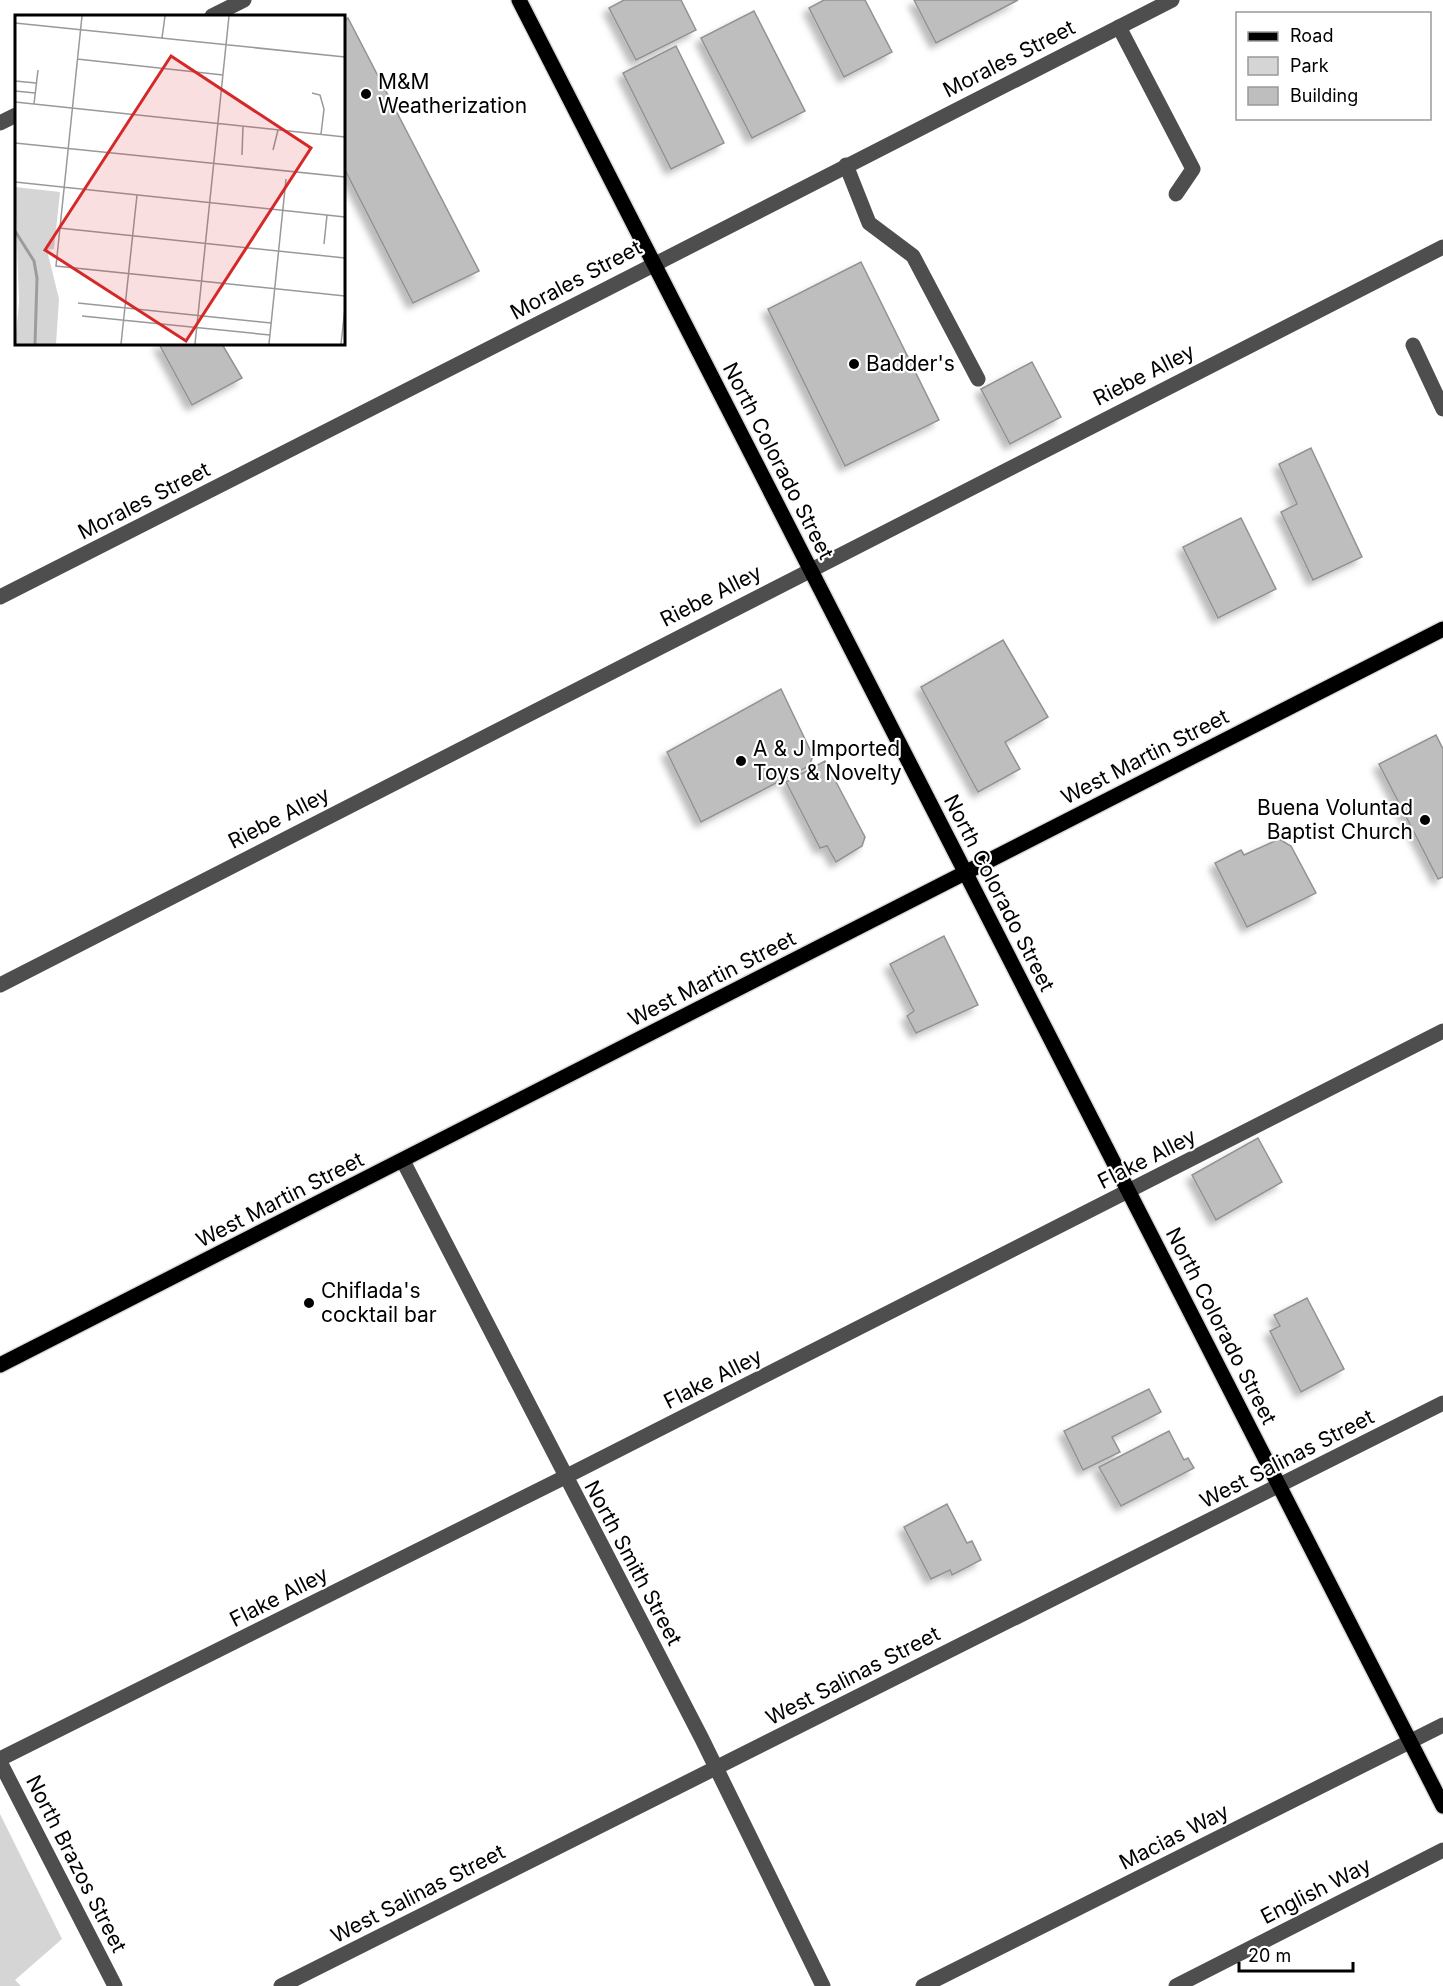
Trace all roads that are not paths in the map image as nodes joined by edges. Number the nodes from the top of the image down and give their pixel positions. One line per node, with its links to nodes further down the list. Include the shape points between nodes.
1 (244, 0): 4 (street)
2 (519, 0): 11 (main road, North Colorado Street)
3 (1172, 0): 5 (street, Morales Street)
4 (215, 15)
5 (1119, 27): 8 (street, Morales Street); 9 (street, via 1192,169)
6 (15, 116): 7 (street)
7 (0, 123)
8 (846, 165): 11 (street, Morales Street); 13 (street, via 869,223 913,256)
9 (1176, 194)
10 (1443, 248): 15 (street, Riebe Alley)
11 (653, 263): 15 (main road, North Colorado Street); 16 (street, Morales Street, via 362,416)
12 (1413, 345): 14 (street)
13 (978, 379)
14 (1443, 409)
15 (810, 569): 18 (main road, North Colorado Street); 19 (street, Riebe Alley)
16 (0, 597)
17 (1443, 629): 18 (main road, West Martin Street)
18 (965, 872): 21 (main road, West Martin Street); 22 (main road, North Colorado Street)
19 (0, 985)
20 (1443, 1031): 22 (street, Flake Alley)
21 (403, 1161): 23 (main road, West Martin Street); 25 (street, North Smith Street)
22 (1128, 1192): 25 (street, Flake Alley); 26 (main road, North Colorado Street)
23 (0, 1365)
24 (1443, 1403): 26 (street, West Salinas Street)
25 (565, 1478): 29 (street, Flake Alley); 30 (street, North Smith Street)
26 (1280, 1487): 28 (main road, North Colorado Street); 30 (street, West Salinas Street)
27 (1443, 1725): 28 (street, Macias Way)
28 (1410, 1742): 31 (main road, North Colorado Street); 36 (street, Macias Way)
29 (0, 1761): 33 (street, North Brazos Street)
30 (714, 1768): 34 (street, West Salinas Street); 35 (street, North Smith Street)
31 (1443, 1806)
32 (1443, 1850): 37 (street, English Way)
33 (115, 1986)
34 (281, 1986)
35 (823, 1986)
36 (923, 1986)
37 (1176, 1986)

